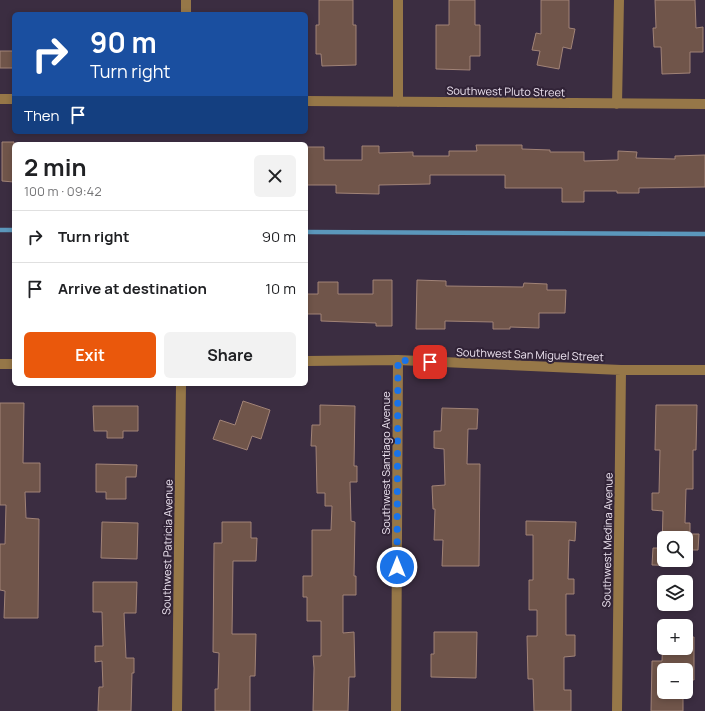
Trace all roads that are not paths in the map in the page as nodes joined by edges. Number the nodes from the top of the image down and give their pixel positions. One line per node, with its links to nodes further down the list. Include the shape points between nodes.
1 (186, 0): 4 (street)
2 (398, 0): 8 (street)
3 (619, 0): 9 (street)
4 (186, 12)
5 (0, 99): 6 (street)
6 (12, 99)
7 (308, 101): 8 (street, Southwest Pluto Street)
8 (398, 102): 9 (street, Southwest Pluto Street)
9 (618, 104): 10 (street, Southwest Pluto Street)
10 (705, 104)
11 (398, 360): 12 (street, Southwest San Miguel Street); 15 (street, Southwest San Miguel Street); 19 (street, Southwest Santiago Avenue)
12 (308, 361)
13 (0, 364): 14 (street)
14 (12, 364)
15 (621, 370): 16 (street, Southwest San Miguel Street); 20 (street, Southwest Medina Avenue)
16 (705, 370)
17 (181, 386): 18 (street, Southwest Patricia Avenue)
18 (177, 711)
19 (396, 711)
20 (617, 711)

